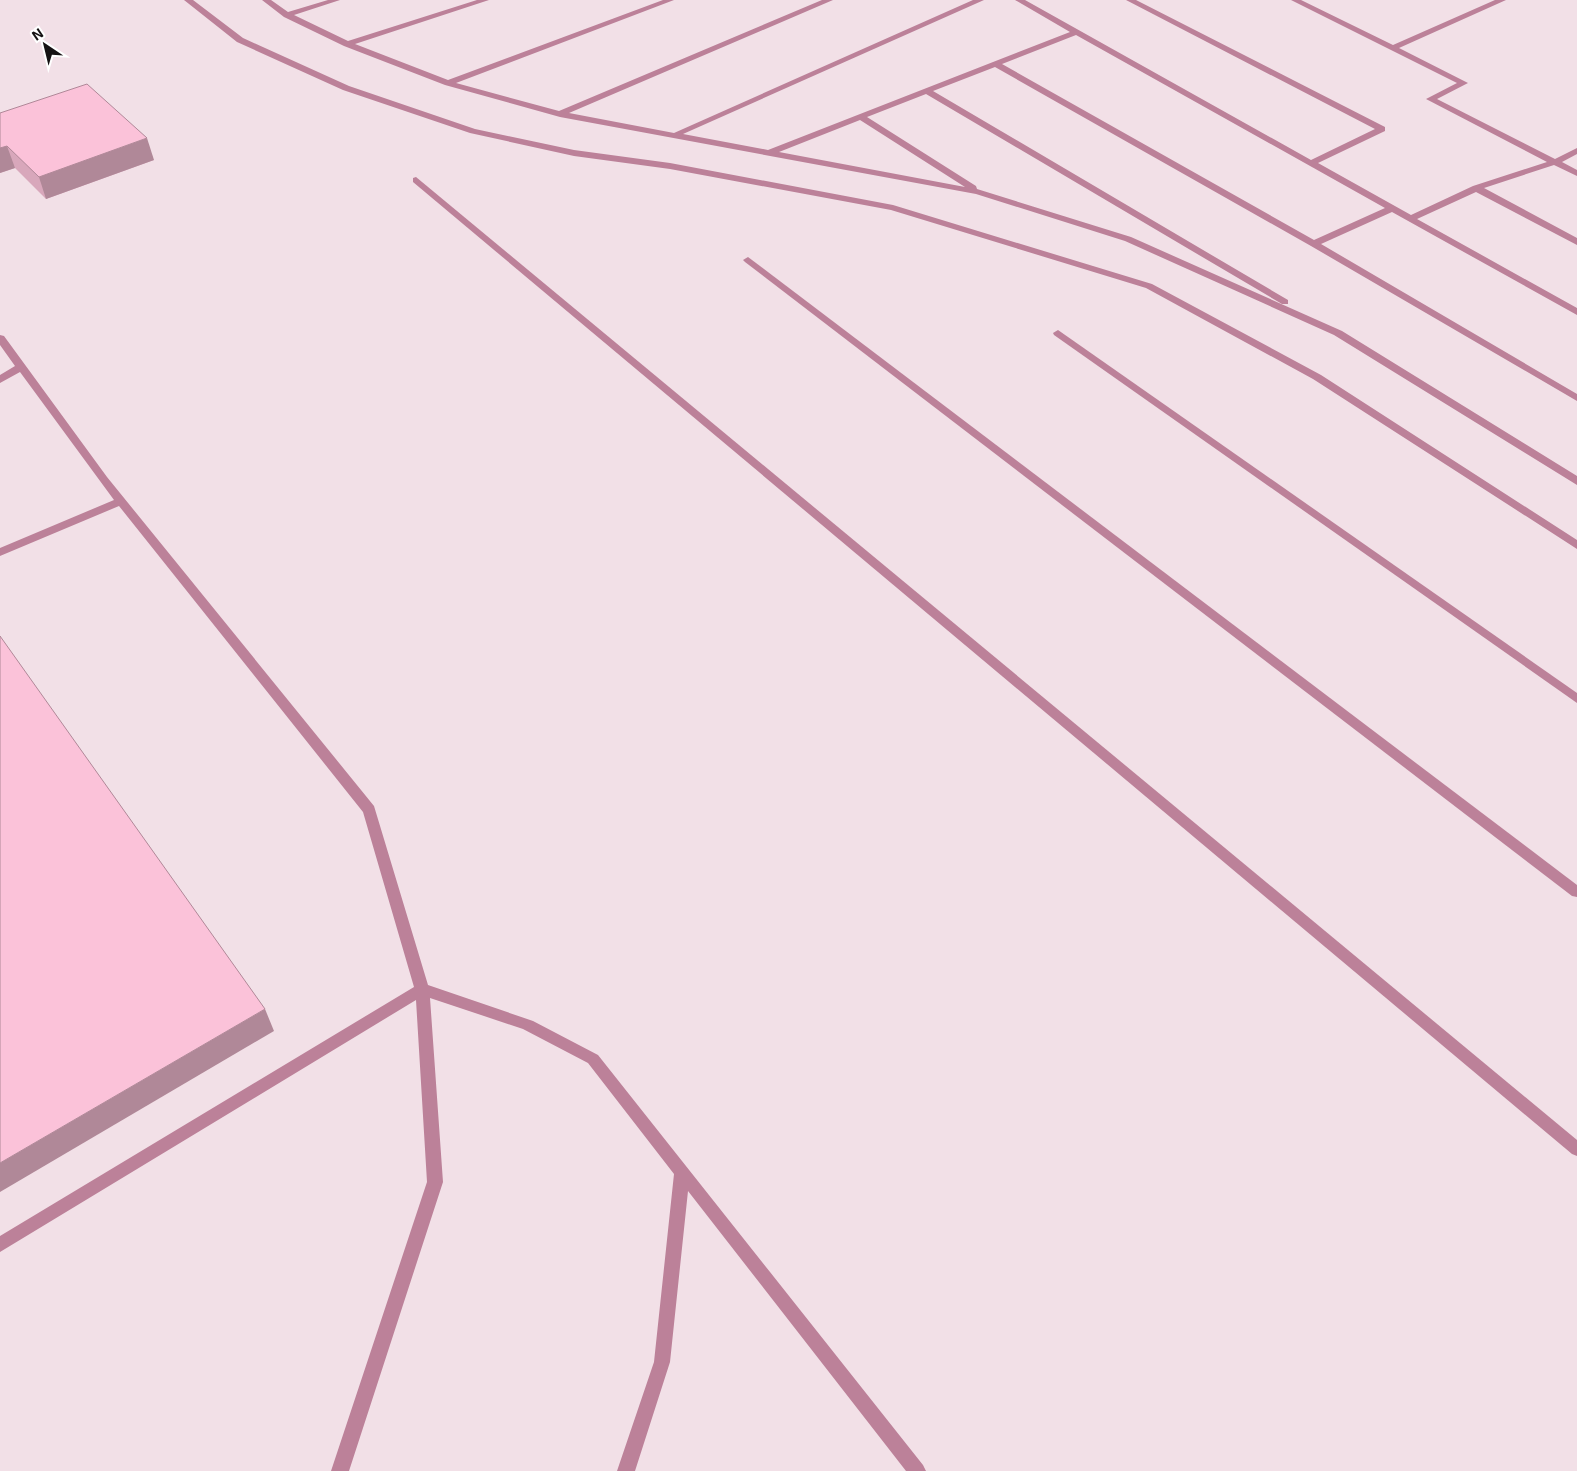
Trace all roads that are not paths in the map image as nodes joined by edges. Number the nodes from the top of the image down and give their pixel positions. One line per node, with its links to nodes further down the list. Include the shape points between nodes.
1 (188, 0): 44 (lane, via 240,40 346,88 473,131 574,153 679,168 893,208 1149,286 1318,377)
2 (266, 0): 12 (lane)
3 (336, 0): 12 (lane)
4 (485, 0): 14 (lane)
5 (670, 0): 17 (lane)
6 (829, 0): 19 (lane)
7 (980, 0): 21 (lane)
8 (1019, 0): 13 (lane)
9 (1130, 0): 25 (lane, via 1382,129)
10 (1295, 0): 15 (lane)
11 (1502, 0): 15 (lane)
12 (287, 15): 14 (lane)
13 (1077, 32): 16 (lane); 25 (lane)
14 (347, 44): 17 (lane)
15 (1392, 48): 24 (lane, via 1464,83 1430,99)
16 (996, 64): 18 (lane); 33 (lane)
17 (448, 83): 19 (lane)
18 (927, 91): 20 (lane); 37 (lane)
19 (560, 114): 21 (lane)
20 (861, 117): 23 (lane); 29 (lane)
21 (677, 134): 23 (lane)
22 (1577, 151): 24 (lane)
23 (772, 152): 29 (lane)
24 (1555, 162): 26 (lane); 28 (lane)
25 (1311, 163): 30 (lane)
26 (1577, 173)
27 (416, 180): 49 (lane)
28 (1476, 188): 31 (lane); 32 (lane)
29 (978, 192): 37 (lane, via 1128,239)
30 (1391, 208): 31 (lane); 33 (lane)
31 (1410, 220): 35 (lane)
32 (1577, 242)
33 (1314, 244): 41 (lane)
34 (748, 260): 47 (lane)
35 (1577, 312)
36 (1058, 333): 46 (lane)
37 (1338, 333): 42 (lane)
38 (0, 338): 39 (lane)
39 (22, 366): 40 (lane); 43 (lane)
40 (0, 380)
41 (1577, 398)
42 (1577, 481)
43 (122, 501): 45 (lane); 48 (lane, via 369,810)
44 (1577, 545)
45 (0, 552)
46 (1577, 699)
47 (1577, 892)
48 (422, 989): 50 (lane, via 528,1025 593,1059); 51 (lane); 52 (lane, via 435,1182)
49 (1577, 1149)
50 (682, 1172): 53 (lane, via 662,1362); 54 (lane)
51 (0, 1245)
52 (340, 1471)
53 (626, 1471)
54 (917, 1471)

